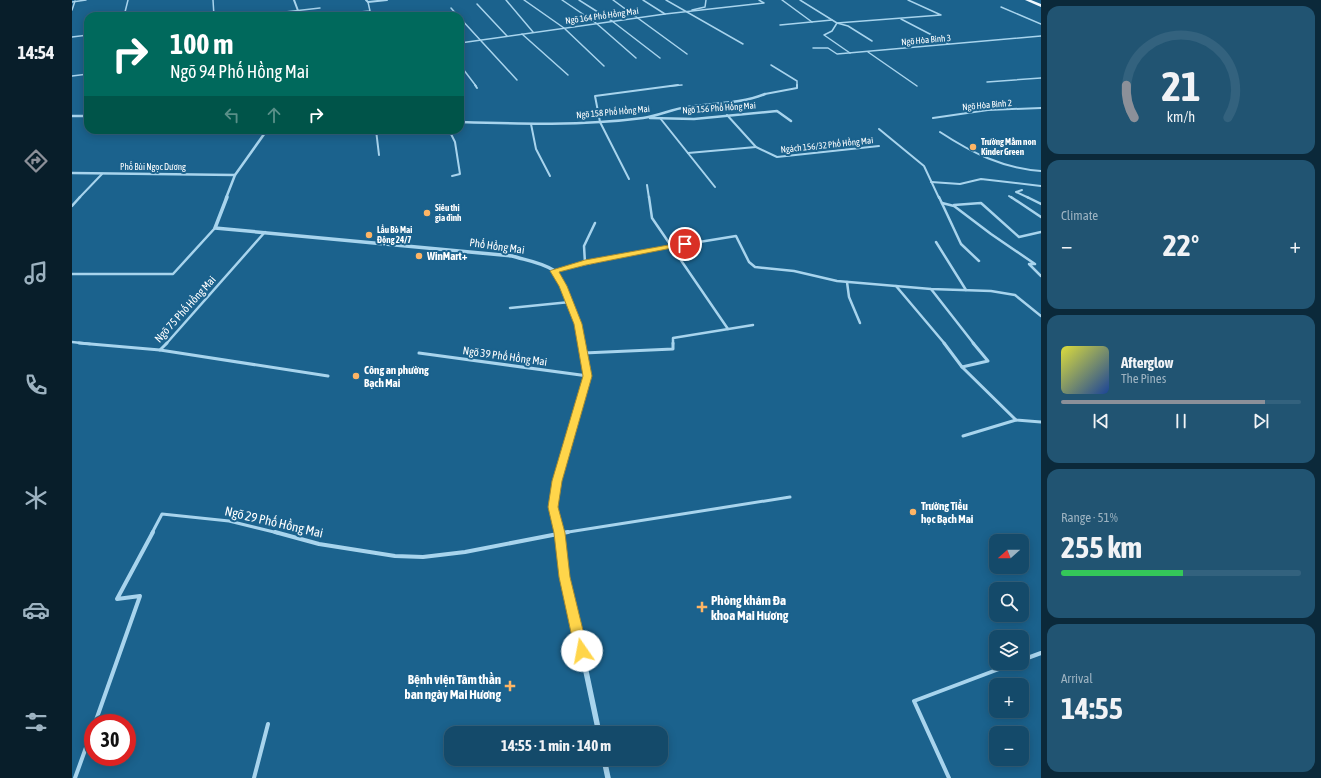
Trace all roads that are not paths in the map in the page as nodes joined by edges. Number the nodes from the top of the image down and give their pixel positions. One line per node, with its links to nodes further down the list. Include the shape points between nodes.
1 (86, 0): 19 (lane)
2 (128, 0): 29 (lane)
3 (213, 0): 30 (lane)
4 (294, 0): 28 (street)
5 (387, 0): 20 (street)
6 (506, 0): 47 (lane)
7 (524, 0): 46 (lane)
8 (562, 0): 42 (lane)
9 (579, 0): 39 (lane)
10 (613, 0): 36 (lane)
11 (643, 0): 35 (lane)
12 (666, 0): 34 (lane)
13 (706, 0): 34 (lane, via 705,7)
14 (759, 0): 34 (lane, Ngõ 164 Phố Hồng Mai, via 764,2)
15 (782, 0): 40 (lane)
16 (800, 0): 38 (lane)
17 (908, 0): 37 (lane, via 941,15)
18 (1027, 0): 23 (main road)
19 (75, 1): 21 (lane); 27 (lane)
20 (367, 1): 32 (lane, via 370,11)
21 (72, 2)
22 (477, 4): 51 (lane)
23 (1041, 6)
24 (1001, 7): 44 (lane)
25 (320, 8): 28 (lane)
26 (451, 8): 33 (lane)
27 (72, 10)
28 (298, 10): 31 (lane)
29 (125, 12)
30 (214, 12)
31 (284, 12)
32 (360, 12)
33 (454, 12)
34 (687, 12): 35 (lane, Ngõ 164 Phố Hồng Mai); 56 (lane)
35 (665, 14): 36 (lane, Ngõ 164 Phố Hồng Mai)
36 (636, 18): 39 (lane, Ngõ 164 Phố Hồng Mai); 61 (lane)
37 (901, 19): 43 (lane); 57 (lane)
38 (832, 20): 40 (lane); 43 (lane)
39 (612, 21): 42 (lane, Ngõ 164 Phố Hồng Mai); 63 (lane)
40 (812, 22): 45 (lane)
41 (464, 23): 53 (lane)
42 (596, 23): 46 (lane, Ngõ 164 Phố Hồng Mai); 62 (lane)
43 (837, 23): 54 (lane, via 848,26); 60 (lane, via 832,31 824,35)
44 (1041, 24)
45 (780, 25)
46 (564, 28): 47 (lane, Ngõ 164 Phố Hồng Mai); 65 (lane)
47 (533, 32): 48 (lane, Ngõ 164 Phố Hồng Mai)
48 (522, 34): 51 (lane, Ngõ 164 Phố Hồng Mai); 68 (lane)
49 (84, 35): 50 (lane)
50 (72, 36)
51 (507, 36): 53 (lane, Ngõ 164 Phố Hồng Mai)
52 (1041, 36): 57 (lane, Ngõ Hòa Bình 3)
53 (479, 40): 55 (lane, Ngõ 164 Phố Hồng Mai); 71 (lane)
54 (872, 41)
55 (464, 42)
56 (743, 44)
57 (950, 44): 59 (lane, Ngõ Hòa Bình 3)
58 (813, 48): 60 (lane, Ngõ Hòa Bình 3, via 828,48 837,54)
59 (868, 52): 60 (lane, Ngõ Hòa Bình 3); 74 (lane)
60 (850, 53)
61 (687, 54)
62 (636, 58)
63 (660, 58)
64 (771, 65): 76 (lane, via 797,81 797,88)
65 (604, 66)
66 (464, 70): 75 (lane)
67 (84, 74): 69 (lane)
68 (568, 75)
69 (72, 76)
70 (1041, 78): 72 (lane)
71 (517, 80)
72 (987, 82)
73 (682, 85): 86 (lane, via 595,96)
74 (917, 86)
75 (477, 88)
76 (765, 94): 81 (street, Ngõ 158 Phố Hồng Mai, via 685,107)
77 (1041, 108): 83 (lane, Ngõ Hòa Bình 2, via 988,110)
78 (727, 115): 82 (street, Ngõ 156 Phố Hồng Mai, via 694,119); 84 (street, Ngõ 156 Phố Hồng Mai, via 777,111); 94 (lane, Ngách 156/32 Phố Hồng Mai)
79 (72, 116): 80 (street)
80 (84, 116)
81 (645, 118): 82 (street, Ngõ 156 Phố Hồng Mai); 86 (street, Ngõ 158 Phố Hồng Mai)
82 (660, 118): 95 (lane)
83 (934, 118)
84 (791, 121)
85 (464, 122): 87 (street, Ngõ 158 Phố Hồng Mai)
86 (600, 122): 87 (street, Ngõ 158 Phố Hồng Mai); 103 (lane)
87 (531, 124): 102 (lane, via 536,149)
88 (879, 129): 104 (lane, via 924,166)
89 (940, 132): 97 (lane, via 991,162)
90 (263, 134): 100 (street)
91 (376, 134): 96 (lane)
92 (451, 134): 101 (lane, via 455,142 460,174)
93 (879, 146): 94 (lane, Ngách 156/32 Phố Hồng Mai, via 777,157)
94 (756, 147): 95 (lane)
95 (688, 153): 107 (lane)
96 (379, 155)
97 (1041, 171)
98 (72, 173): 99 (street, Phố Bùi Ngọc Dương)
99 (102, 174): 100 (street, Phố Bùi Ngọc Dương); 112 (lane)
100 (235, 175): 116 (street)
101 (452, 176)
102 (550, 176)
103 (629, 179)
104 (932, 182): 106 (lane, via 960,184 981,179); 110 (lane)
105 (648, 185): 120 (lane, via 652,218)
106 (1041, 186)
107 (715, 187)
108 (1022, 190): 111 (lane, via 1016,192)
109 (1009, 196): 114 (lane)
110 (942, 203): 113 (lane); 121 (lane, via 961,244)
111 (1041, 204)
112 (72, 206)
113 (954, 206): 118 (lane, via 982,203 1019,237); 125 (lane, via 1035,264 1029,264)
114 (1041, 217)
115 (595, 223): 122 (lane, via 584,246)
116 (215, 228): 117 (street, Phố Hồng Mai); 124 (lane, via 173,274)
117 (265, 232): 123 (street, Phố Hồng Mai, via 512,256); 137 (lane, Ngõ 75 Phố Hồng Mai)
118 (1041, 232)
119 (936, 242): 129 (lane)
120 (671, 246): 122 (lane); 126 (lane, via 736,236 749,262 755,267 794,271); 135 (lane)
121 (978, 261)
122 (585, 262): 123 (lane)
123 (554, 271): 130 (street)
124 (72, 274)
125 (1041, 276)
126 (847, 282): 127 (lane); 133 (lane, via 849,297)
127 (896, 286): 128 (lane); 140 (lane)
128 (931, 289): 129 (lane); 140 (lane, via 988,361)
129 (966, 290): 132 (lane, via 1015,295)
130 (570, 302): 131 (lane); 139 (street)
131 (510, 308)
132 (1041, 316)
133 (860, 323)
134 (753, 325): 135 (lane)
135 (728, 329): 139 (lane, via 673,338 674,350)
136 (72, 342): 137 (lane, Ngõ 75 Phố Hồng Mai)
137 (160, 350): 141 (lane)
138 (419, 353): 142 (lane, Ngõ 39 Phố Hồng Mai)
139 (584, 353): 142 (street)
140 (962, 367): 143 (lane)
141 (328, 376)
142 (588, 376): 147 (street, via 557,481 553,507)
143 (1016, 420): 144 (lane); 145 (lane)
144 (1041, 422)
145 (964, 436)
146 (790, 497): 147 (lane)
147 (560, 533): 151 (lane, Ngõ 29 Phố Hồng Mai, via 465,552 395,556 319,544 229,521 162,514 117,599 140,596); 153 (street, via 564,577)
148 (1041, 653): 149 (lane)
149 (1029, 657)
150 (996, 670): 160 (lane, via 914,701)
151 (98, 714)
152 (268, 724): 157 (lane)
153 (598, 726)
154 (84, 753): 156 (lane)
155 (605, 766): 159 (street)
156 (75, 778)
157 (254, 778): 158 (lane)
158 (258, 778)
159 (608, 778)
160 (949, 778)

